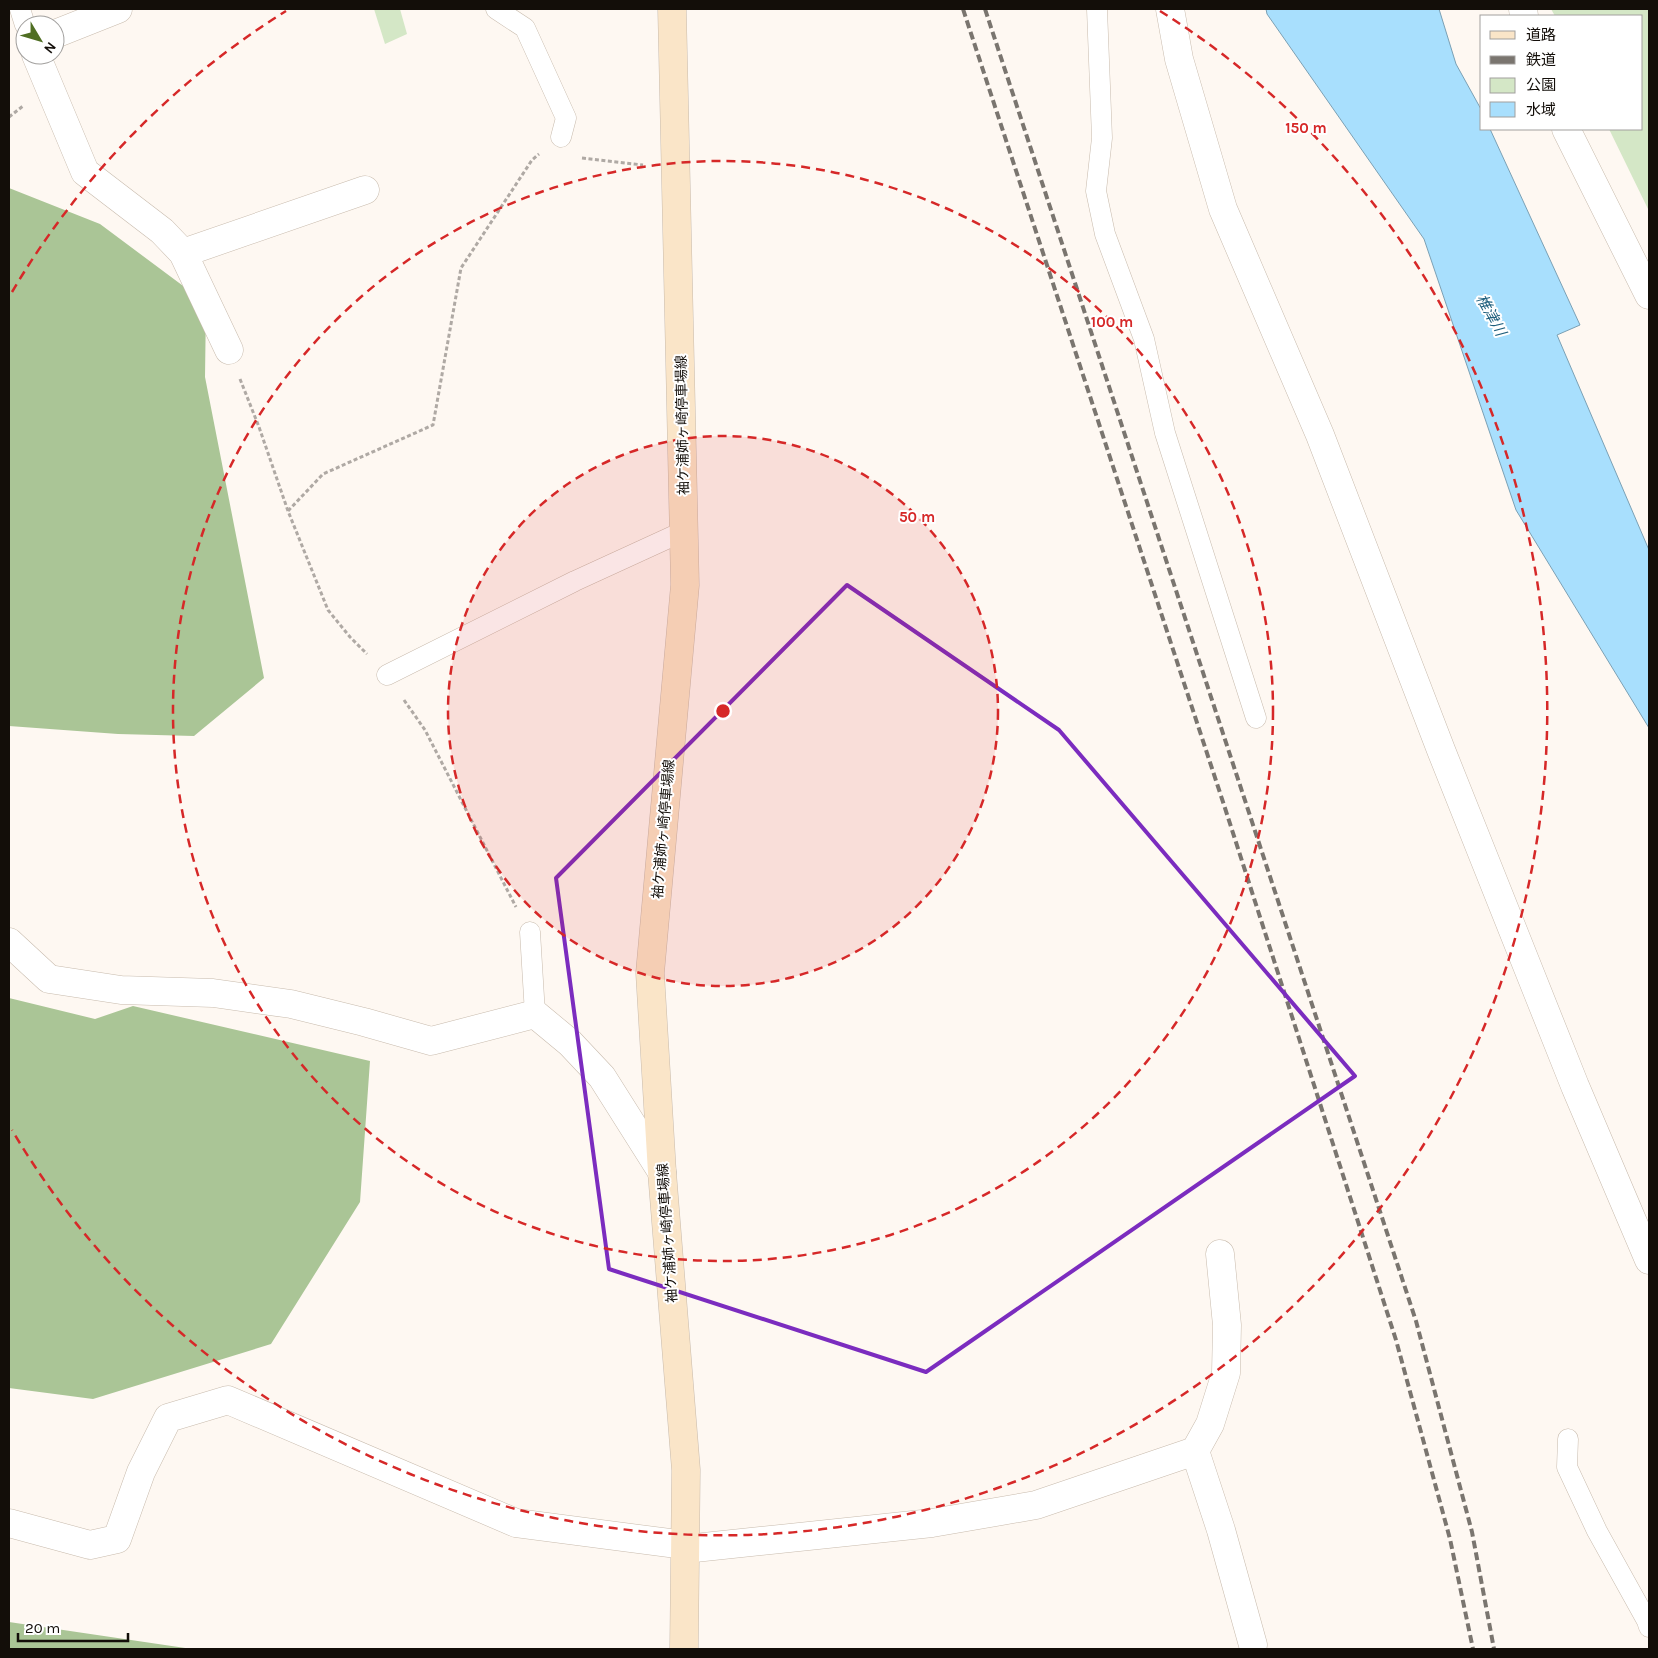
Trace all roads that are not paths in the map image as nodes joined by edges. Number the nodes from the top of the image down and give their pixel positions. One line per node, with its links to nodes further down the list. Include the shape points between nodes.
1 (118, 9): 6 (street)
2 (496, 9): 9 (lane, via 525,28 566,118)
3 (672, 9): 14 (main road, 袖ケ浦姉ヶ崎停車場線)
4 (1097, 9): 16 (lane, via 1102,138 1096,191 1105,234 1144,339 1165,433)
5 (1170, 9): 22 (street, via 1179,59 1223,209 1320,435 1441,750 1575,1086)
6 (65, 30)
7 (40, 65): 11 (street, via 85,172 162,231)
8 (1566, 130): 12 (street)
9 (561, 137)
10 (365, 190): 11 (street)
11 (183, 253): 13 (street)
12 (1649, 295)
13 (229, 350)
14 (684, 531): 15 (lane, via 575,581); 20 (main road, 袖ケ浦姉ヶ崎停車場線, via 685,585 650,973)
15 (387, 675)
16 (1256, 718)
17 (530, 932): 19 (lane)
18 (9, 942): 19 (street, via 49,979 121,990 213,994 290,1004 431,1041)
19 (535, 1014): 20 (street, via 570,1043 602,1077)
20 (662, 1172): 26 (main road, 袖ケ浦姉ヶ崎停車場線, via 686,1470)
21 (1220, 1254): 24 (street, via 1227,1325 1226,1373 1210,1424)
22 (1649, 1260)
23 (1568, 1440): 27 (lane, via 1567,1467)
24 (1195, 1451): 26 (street, via 1036,1505 932,1523); 28 (street, via 1221,1530)
25 (9, 1523): 26 (street, via 90,1544 117,1539 142,1472 168,1418 228,1400 516,1523)
26 (685, 1547): 29 (main road, 袖ケ浦姉ヶ崎停車場線)
27 (1649, 1627)
28 (1253, 1647)
29 (684, 1649)

